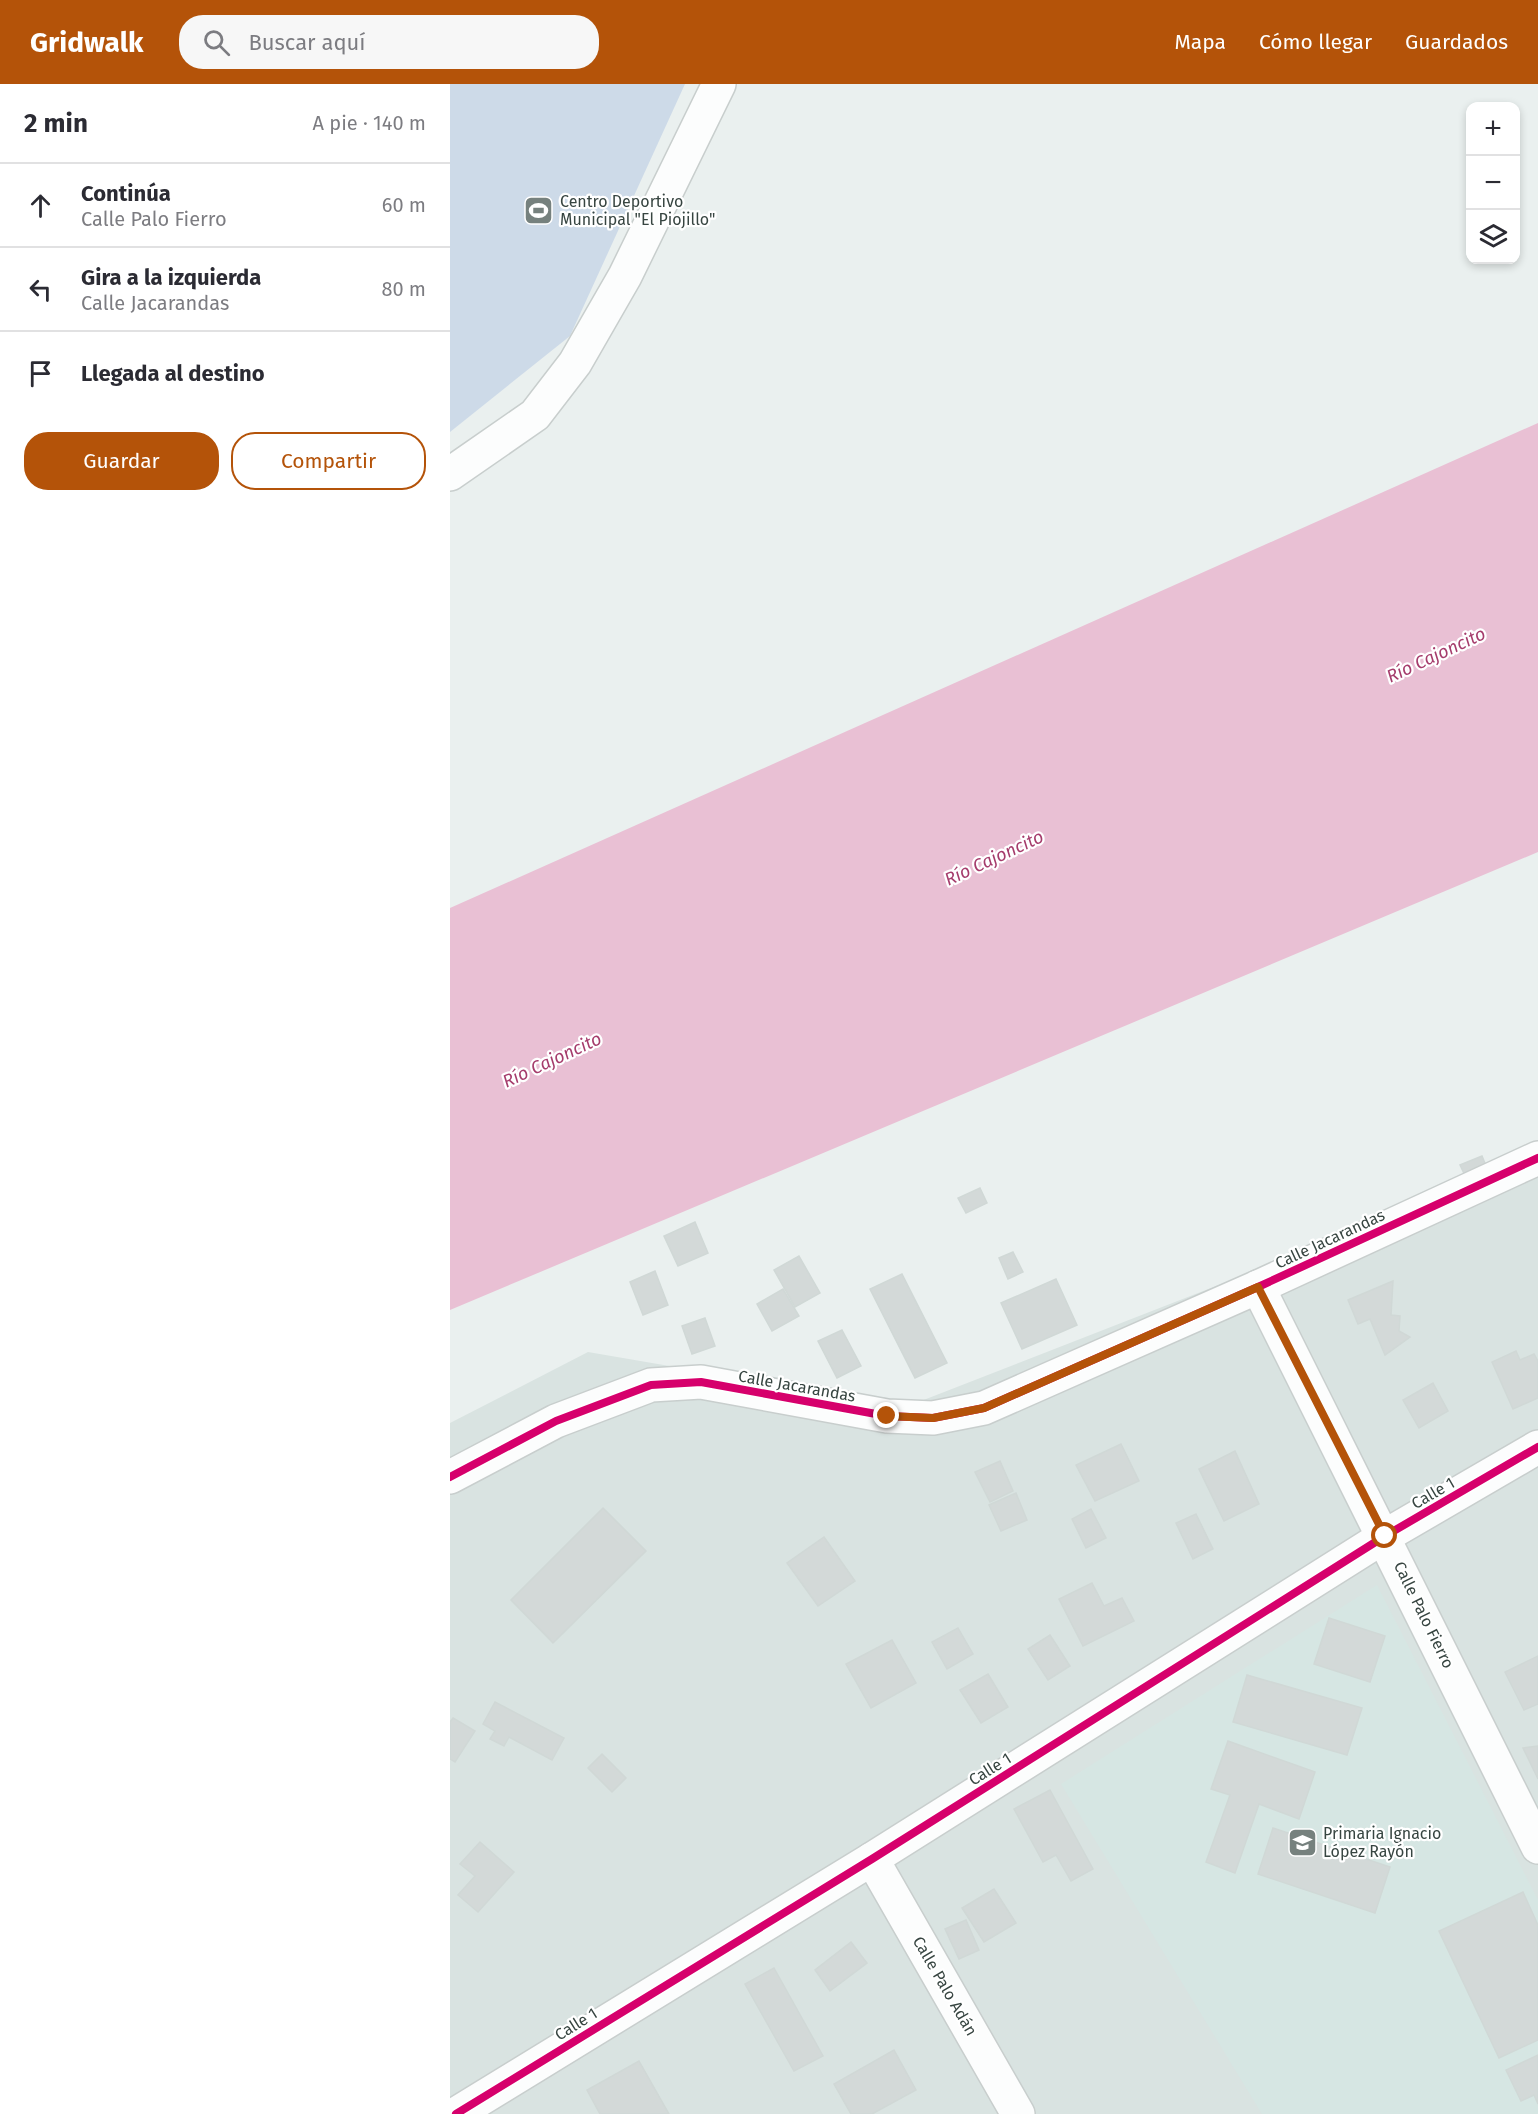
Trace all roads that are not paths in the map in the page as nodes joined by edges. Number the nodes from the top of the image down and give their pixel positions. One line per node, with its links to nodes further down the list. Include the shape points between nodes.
1 (719, 84): 2 (street, via 625,276 575,363 535,415)
2 (450, 474)
3 (1538, 1158): 4 (street, Calle Jacarandas)
4 (1258, 1287): 6 (street, Calle Jacarandas, via 984,1408 933,1418 887,1416 701,1382 651,1385 556,1421); 7 (street, Calle Palo Fierro)
5 (1538, 1447): 7 (street, Calle 1)
6 (450, 1477)
7 (1385, 1536): 8 (street, Calle Palo Fierro); 9 (street, Calle 1)
8 (1538, 1847)
9 (872, 1858): 10 (street, Calle 1); 11 (street, Calle Palo Adán)
10 (456, 2114)
11 (1018, 2114)

